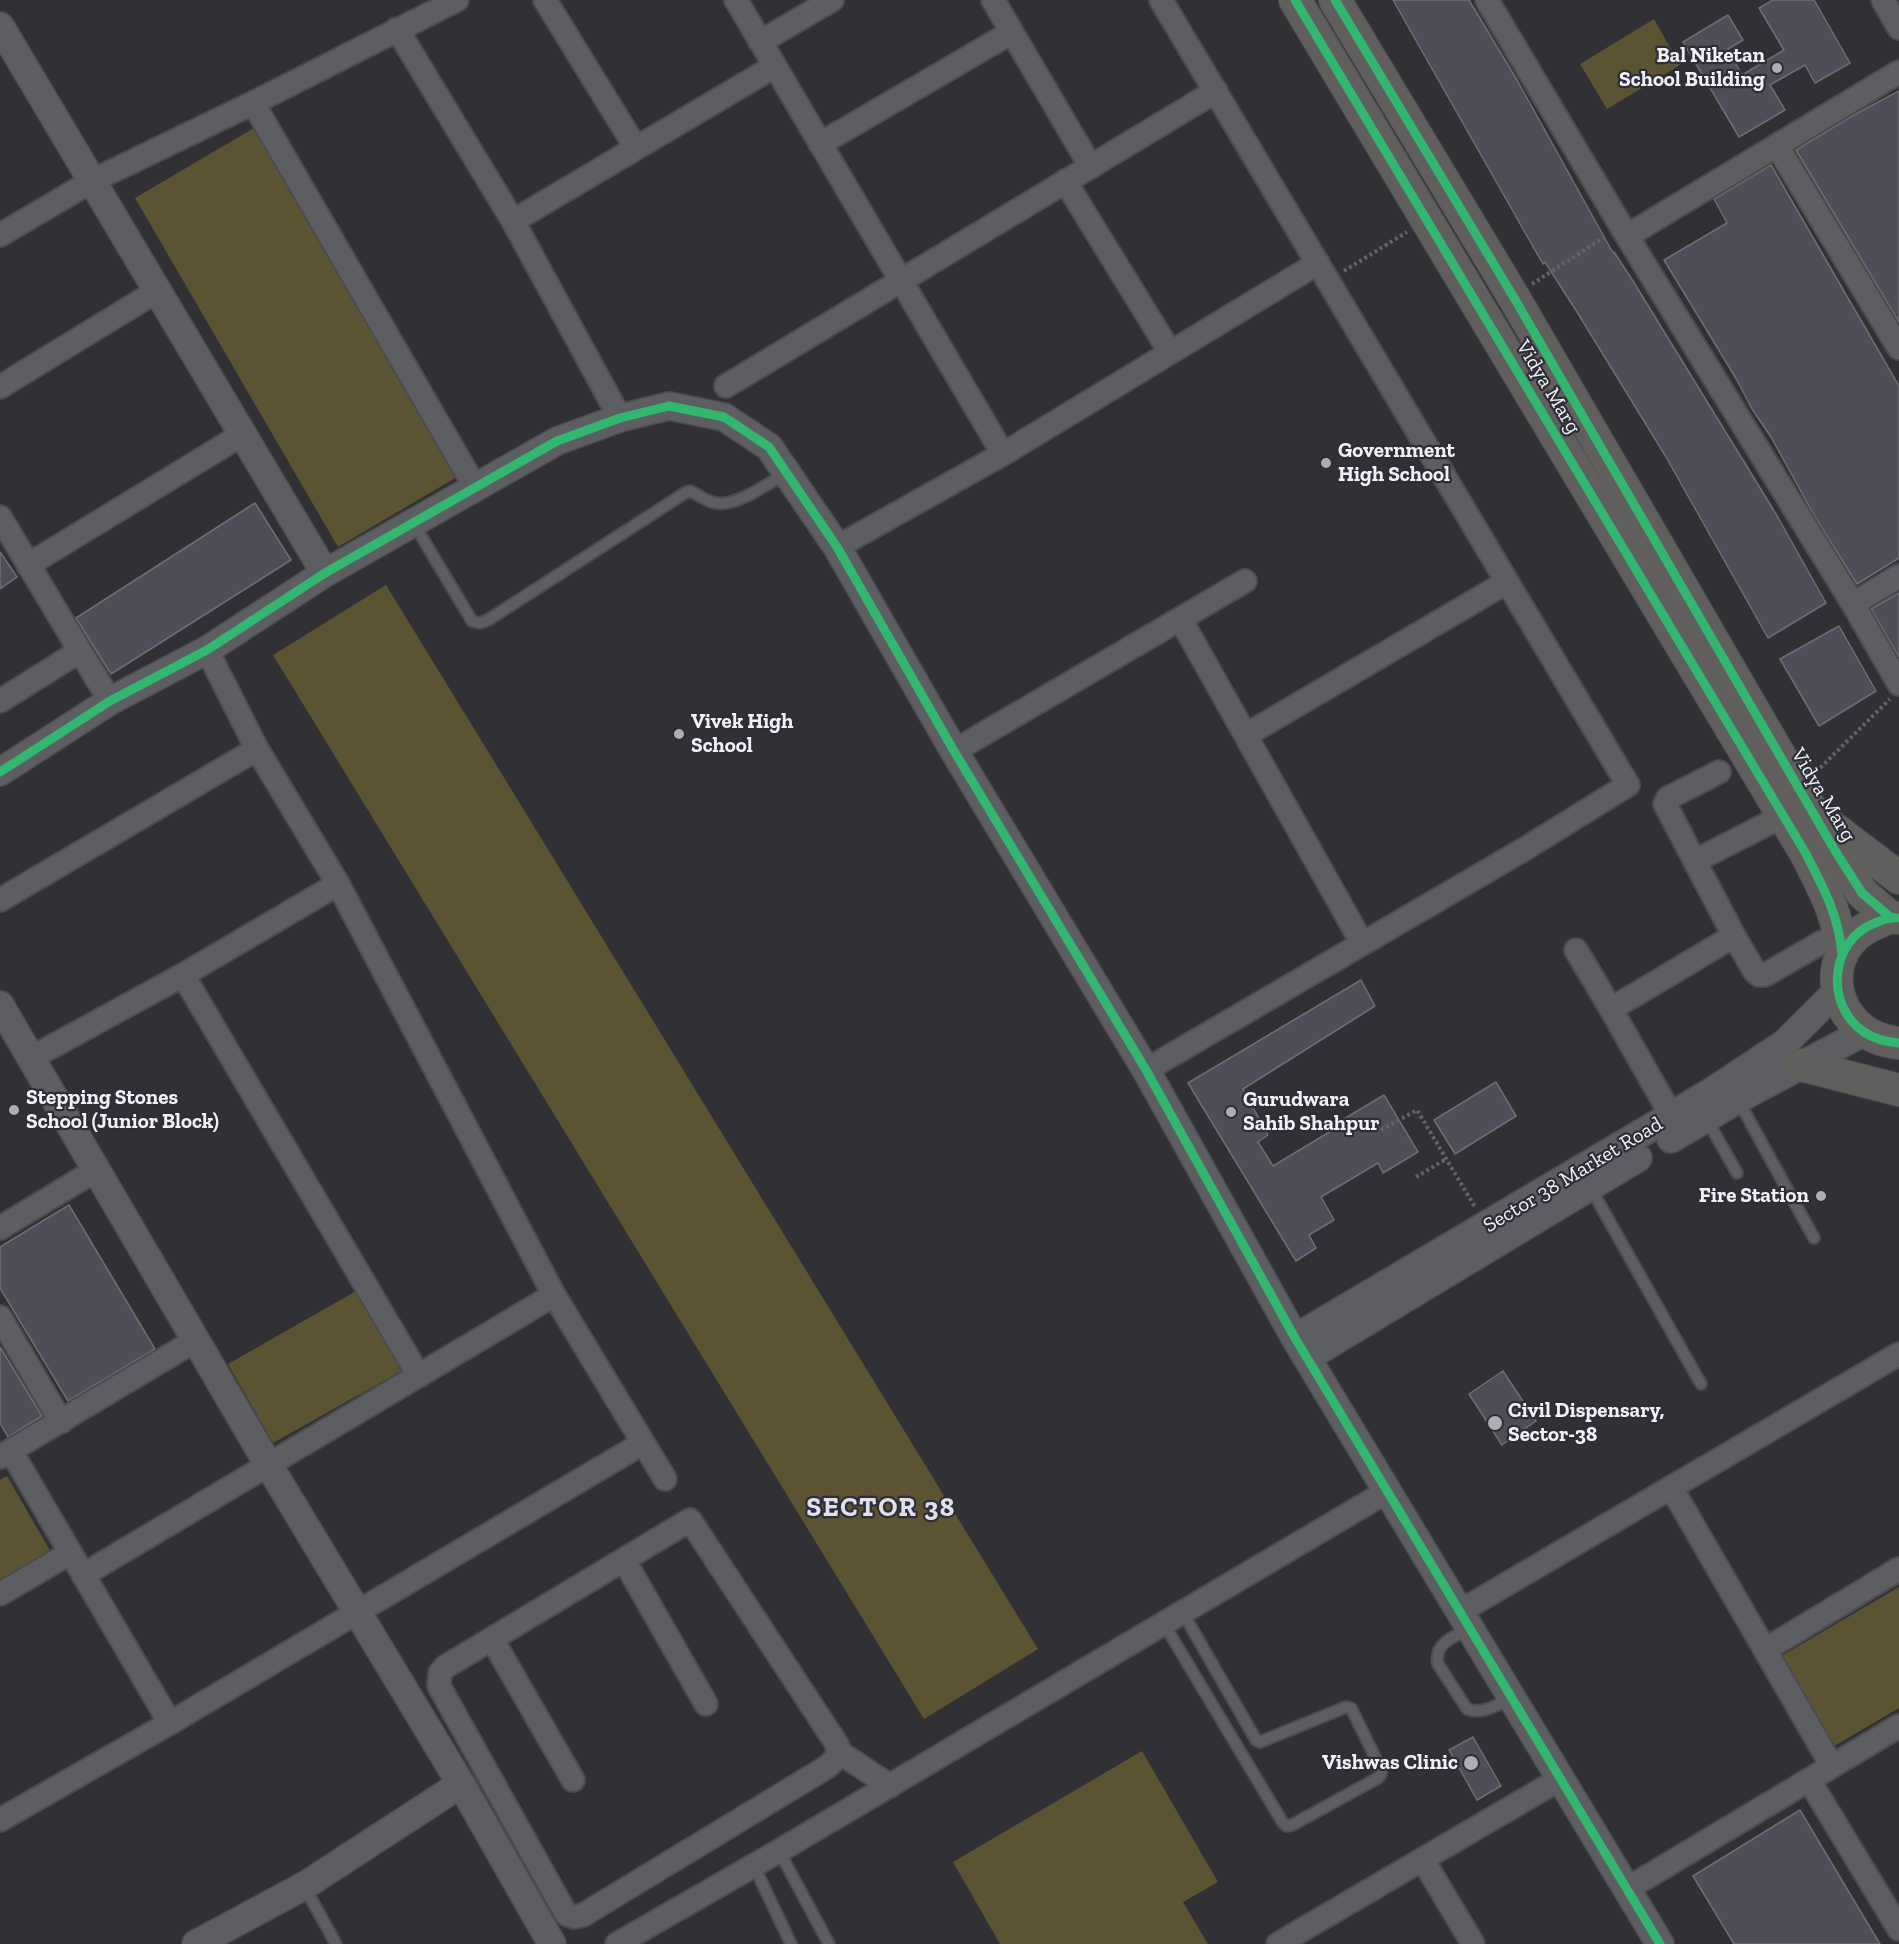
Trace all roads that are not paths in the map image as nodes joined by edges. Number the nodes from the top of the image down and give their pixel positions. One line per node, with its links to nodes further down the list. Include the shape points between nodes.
1 (457, 0): 13 (street)
2 (545, 0): 22 (street)
3 (736, 0): 15 (street)
4 (832, 0): 15 (street)
5 (993, 0): 14 (street)
6 (1161, 0): 18 (street)
7 (1295, 0): 70 (main road, Vidya Marg, via 1805,852 1832,907 1840,939)
8 (1335, 0): 61 (main road, Vidya Marg, via 1514,296)
9 (1487, 0): 27 (street)
10 (1883, 0): 12 (street)
11 (0, 26): 24 (street)
12 (1899, 28)
13 (397, 29): 19 (street); 26 (street)
14 (1012, 32): 20 (street); 23 (street)
15 (760, 42): 16 (street)
16 (775, 66): 20 (street); 22 (street)
17 (1899, 72): 21 (street)
18 (1216, 91): 23 (street); 29 (street)
19 (253, 103): 24 (street); 40 (street)
20 (820, 144): 30 (street)
21 (1777, 146): 27 (street); 32 (street)
22 (636, 148): 26 (street)
23 (1091, 167): 25 (street)
24 (92, 181): 28 (street); 31 (street)
25 (1065, 181): 30 (street); 33 (street)
26 (513, 221): 36 (street)
27 (1625, 231): 49 (street)
28 (0, 235)
29 (1323, 272): 33 (street); 48 (street)
30 (901, 281): 34 (street); 38 (street)
31 (157, 291): 35 (street); 37 (street)
32 (1899, 348)
33 (1170, 352): 38 (street)
34 (726, 386)
35 (0, 387)
36 (620, 418): 39 (street, via 669,406 724,417 769,447); 40 (street, via 556,441)
37 (243, 434): 44 (street); 45 (street)
38 (1003, 454): 43 (street)
39 (787, 473): 42 (lane, via 726,503 710,502 690,491 685,493 480,623 472,621); 43 (street)
40 (475, 487): 42 (street)
41 (0, 517): 44 (street)
42 (413, 522): 45 (street)
43 (837, 547): 58 (street)
44 (28, 565): 52 (street)
45 (325, 573): 51 (street)
46 (1899, 576): 49 (street)
47 (1245, 581): 50 (street)
48 (1507, 582): 56 (street); 69 (street, via 1628,785)
49 (1853, 604): 53 (street)
50 (1181, 620): 56 (street); 58 (street)
51 (207, 650): 55 (street); 57 (street)
52 (80, 651): 54 (street); 55 (street)
53 (1895, 691)
54 (0, 701)
55 (110, 701): 59 (street)
56 (1246, 735): 69 (street)
57 (257, 749): 65 (street); 66 (street)
58 (954, 751): 80 (street)
59 (0, 772)
60 (1719, 772): 63 (street, via 1668,798 1665,804)
61 (1809, 806): 64 (main road); 67 (main road, Vidya Marg, via 1862,893)
62 (1771, 822): 63 (street)
63 (1695, 861): 68 (street)
64 (1899, 878)
65 (338, 884): 72 (street); 90 (street)
66 (0, 900)
67 (1894, 918): 70 (main road, Vidya Marg, via 1864,927 1849,942)
68 (1734, 936): 70 (street, via 1759,975); 75 (street)
69 (1362, 943): 80 (street)
70 (1832, 948): 73 (main road, Vidya Marg, via 1838,967)
71 (1576, 950): 75 (street)
72 (183, 975): 78 (street); 95 (street)
73 (1837, 991): 76 (main road, via 1847,1015); 84 (street, Sector 38 Market Road, via 1785,1043)
74 (0, 1005): 78 (street)
75 (1611, 1009): 84 (street)
76 (1864, 1032): 77 (main road); 79 (street, Sector 38 Market Road)
77 (1899, 1043)
78 (31, 1058): 85 (street)
79 (1802, 1065): 81 (main road); 82 (street, Sector 38 Market Road)
80 (1146, 1070): 93 (street)
81 (1899, 1090)
82 (1738, 1099): 83 (street, Sector 38 Market Road); 89 (lane)
83 (1706, 1118): 84 (street, Sector 38 Market Road); 86 (lane)
84 (1676, 1125): 87 (street, Sector 38 Market Road); 93 (street, Sector 38 Market Road, via 1486,1226)
85 (96, 1170): 88 (street); 92 (street)
86 (1737, 1173)
87 (1590, 1187): 93 (street, Sector 38 Market Road); 96 (lane)
88 (0, 1228)
89 (1814, 1238)
90 (554, 1295): 95 (street); 98 (street)
91 (0, 1317): 97 (street)
92 (196, 1340): 97 (street); 100 (street)
93 (1301, 1348): 103 (street)
94 (1899, 1354): 102 (street)
95 (419, 1376): 100 (street)
96 (1701, 1384)
97 (61, 1422): 99 (street)
98 (643, 1443): 101 (street); 109 (street)
99 (5, 1454): 104 (street)
100 (267, 1464): 107 (street); 109 (street)
101 (665, 1479)
102 (1671, 1487): 111 (street); 113 (street)
103 (1386, 1492): 110 (street); 111 (street)
104 (70, 1553): 107 (street); 108 (street)
105 (624, 1560): 112 (street); 115 (street); 118 (street, via 690,1520)
106 (1899, 1569): 113 (street)
107 (83, 1575): 116 (street)
108 (0, 1594)
109 (356, 1612): 116 (street); 123 (street)
110 (1173, 1618): 110 (lane, via 1256,1740 1260,1742 1351,1708 1381,1769 1378,1778 1292,1825 1283,1823); 124 (street)
111 (1464, 1620): 114 (street); 114 (lane, via 1440,1647 1438,1664 1467,1709 1482,1711)
112 (492, 1639): 118 (street, via 446,1667 440,1673 439,1686 566,1914 574,1917 817,1773); 121 (street)
113 (1765, 1650): 119 (street)
114 (1511, 1699): 120 (street)
115 (706, 1704)
116 (170, 1723): 125 (street)
117 (1899, 1726): 119 (street)
118 (839, 1752): 124 (street)
119 (1832, 1766): 122 (street)
120 (1560, 1779): 127 (street); 130 (street)
121 (573, 1780)
122 (1809, 1780): 130 (street); 131 (street)
123 (461, 1784): 129 (street); 135 (street)
124 (890, 1786): 126 (street)
125 (0, 1820)
126 (779, 1851): 128 (street); 138 (lane)
127 (1423, 1860): 132 (street); 140 (street)
128 (754, 1866): 136 (street); 137 (lane)
129 (304, 1886): 133 (street); 134 (lane)
130 (1627, 1889): 141 (street)
131 (1899, 1929)
132 (1306, 1937): 139 (street)
133 (196, 1944)
134 (336, 1944)
135 (552, 1944)
136 (617, 1944)
137 (791, 1944)
138 (830, 1944)
139 (1278, 1944)
140 (1473, 1944)
141 (1660, 1944)

